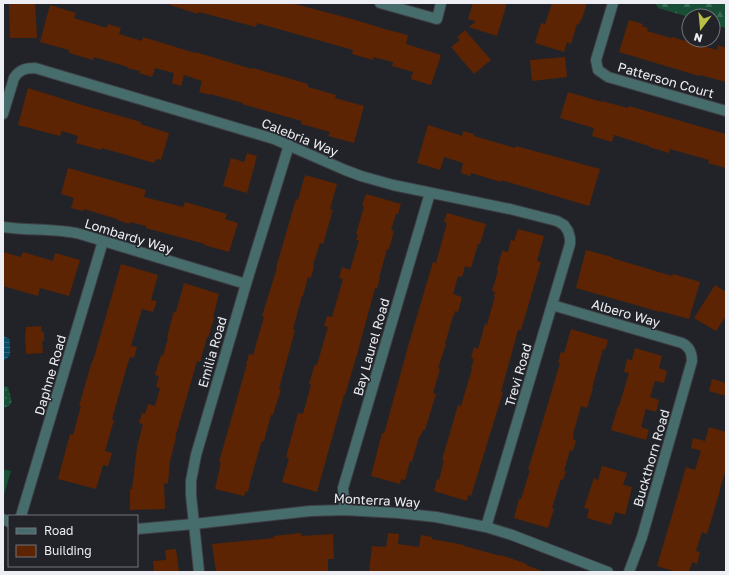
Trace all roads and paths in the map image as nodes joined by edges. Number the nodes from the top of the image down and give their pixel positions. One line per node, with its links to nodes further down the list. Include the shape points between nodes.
1 (380, 3): 2 (street, via 437,19)
2 (441, 3)
3 (613, 3): 4 (street, Patterson Court, via 596,60 598,70 608,77)
4 (726, 111)
5 (3, 114): 6 (street, Calebria Way, via 17,73 27,68 35,68 263,135)
6 (289, 145): 7 (street, Calebria Way, via 361,176); 11 (street, Emilia Road)
7 (430, 193): 9 (street, Calebria Way, via 527,212 557,221); 14 (street, Bay Laurel Road, via 343,488)
8 (3, 227): 10 (street, Lombardy Way, via 60,230)
9 (568, 231): 12 (street, Trevi Road, via 570,244)
10 (103, 241): 11 (street, Lombardy Way); 15 (street, Daphne Road)
11 (246, 284): 16 (street, Emilia Road, via 194,463 191,495)
12 (552, 305): 13 (street, Albero Way, via 682,343); 17 (street, Trevi Road)
13 (690, 350): 21 (street, Buckthorn Road, via 692,361 642,537)
14 (345, 510): 16 (street, Monterra Way, via 310,511); 17 (street, Monterra Way, via 436,517)
15 (21, 515)
16 (194, 524): 18 (street, Monterra Way); 19 (street, Emilia Road)
17 (486, 527): 20 (street, Monterra Way)
18 (138, 529)
19 (200, 572)
20 (608, 572)
21 (629, 572)

